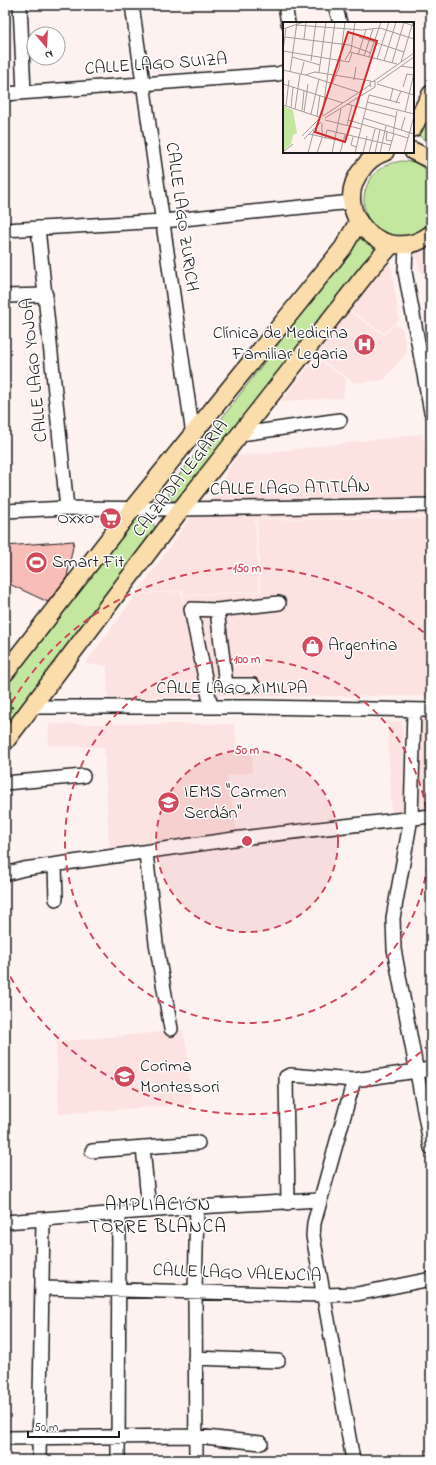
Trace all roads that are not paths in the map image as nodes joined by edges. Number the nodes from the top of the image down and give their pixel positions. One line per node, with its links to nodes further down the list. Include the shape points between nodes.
1 (20, 5): 9 (street)
2 (132, 5): 8 (street, CALLE LAGO ZURICH)
3 (285, 5): 5 (street)
4 (335, 5): 6 (street)
5 (288, 22)
6 (340, 22)
7 (283, 72): 8 (street, CALLE LAGO SUIZA)
8 (143, 83): 9 (street, CALLE LAGO SUIZA); 17 (street, CALLE LAGO ZURICH)
9 (24, 92): 10 (street, CALLE LAGO SUIZA)
10 (5, 94)
11 (431, 94): 12 (main road)
12 (414, 126)
13 (414, 152): 15 (main road)
14 (380, 153): 16 (main road, via 368,161 358,173 353,187)
15 (431, 160)
16 (352, 202): 17 (street); 18 (main road)
17 (163, 221): 19 (street); 28 (street, CALLE LAGO ZURICH)
18 (358, 222): 22 (main road, via 373,237); 28 (main road, CALZADA LEGARIA, via 343,248)
19 (38, 228): 20 (street); 24 (street, CALLE LAGO YOJOA)
20 (5, 230)
21 (431, 234): 22 (main road)
22 (399, 245): 25 (street); 27 (main road, CALZADA LEGARIA, via 369,270)
23 (5, 296): 24 (street)
24 (46, 296): 30 (street, CALLE LAGO YOJOA)
25 (431, 412)
26 (340, 420): 27 (street)
27 (241, 434): 32 (main road, CALZADA LEGARIA)
28 (193, 435): 31 (main road, CALZADA LEGARIA)
29 (431, 505): 32 (street, CALLE LAGO ATITLÁN)
30 (67, 508): 31 (street, CALLE LAGO ATITLÁN); 33 (street, CALLE LAGO ATITLÁN)
31 (133, 508): 32 (street, CALLE LAGO ATITLÁN); 36 (main road, CALZADA LEGARIA)
32 (181, 509): 38 (main road, CALZADA LEGARIA)
33 (5, 511)
34 (279, 603): 35 (street)
35 (217, 610): 37 (street, via 226,685); 39 (street, via 191,609)
36 (5, 673)
37 (253, 685)
38 (32, 707): 39 (street, CALLE LAGO XIMILPA); 42 (main road, CALZADA LEGARIA)
39 (211, 707): 40 (street, CALLE LAGO XIMILPA)
40 (414, 710): 41 (street, CALLE LAGO XIMILPA); 46 (street)
41 (431, 710)
42 (5, 742)
43 (83, 776): 44 (street)
44 (5, 783)
45 (431, 816): 46 (street)
46 (411, 818): 47 (street, via 241,838); 53 (street, via 393,918 394,949)
47 (146, 853): 48 (street); 51 (street, via 156,943)
48 (55, 865): 49 (street); 50 (street)
49 (5, 874)
50 (56, 898)
51 (171, 1029)
52 (431, 1069): 53 (street)
53 (417, 1072): 54 (street); 57 (street)
54 (354, 1080): 59 (street); 60 (street, via 290,1075 286,1077)
55 (198, 1144): 56 (street)
56 (143, 1147): 58 (street); 62 (street)
57 (431, 1148)
58 (92, 1151)
59 (320, 1200): 60 (street); 70 (street, via 313,1236)
60 (288, 1203): 61 (street)
61 (197, 1207): 62 (street); 69 (street)
62 (149, 1211): 63 (street)
63 (119, 1214): 64 (street); 68 (street)
64 (43, 1220): 65 (street); 67 (street)
65 (5, 1222)
66 (431, 1280): 70 (street, CALLE LAGO VALENCIA, via 357,1294)
67 (42, 1288): 68 (street, CALLE LAGO VALENCIA); 76 (street)
68 (120, 1289): 69 (street, CALLE LAGO VALENCIA); 74 (street)
69 (195, 1291): 70 (street, CALLE LAGO VALENCIA); 71 (street)
70 (323, 1295): 81 (street)
71 (195, 1358): 72 (street); 73 (street)
72 (278, 1361)
73 (196, 1436): 74 (street); 77 (street); 80 (street)
74 (119, 1437): 76 (street); 79 (street)
75 (5, 1438): 76 (street)
76 (39, 1439): 78 (street)
77 (260, 1443)
78 (39, 1460)
79 (118, 1460)
80 (196, 1460)
81 (353, 1460)

